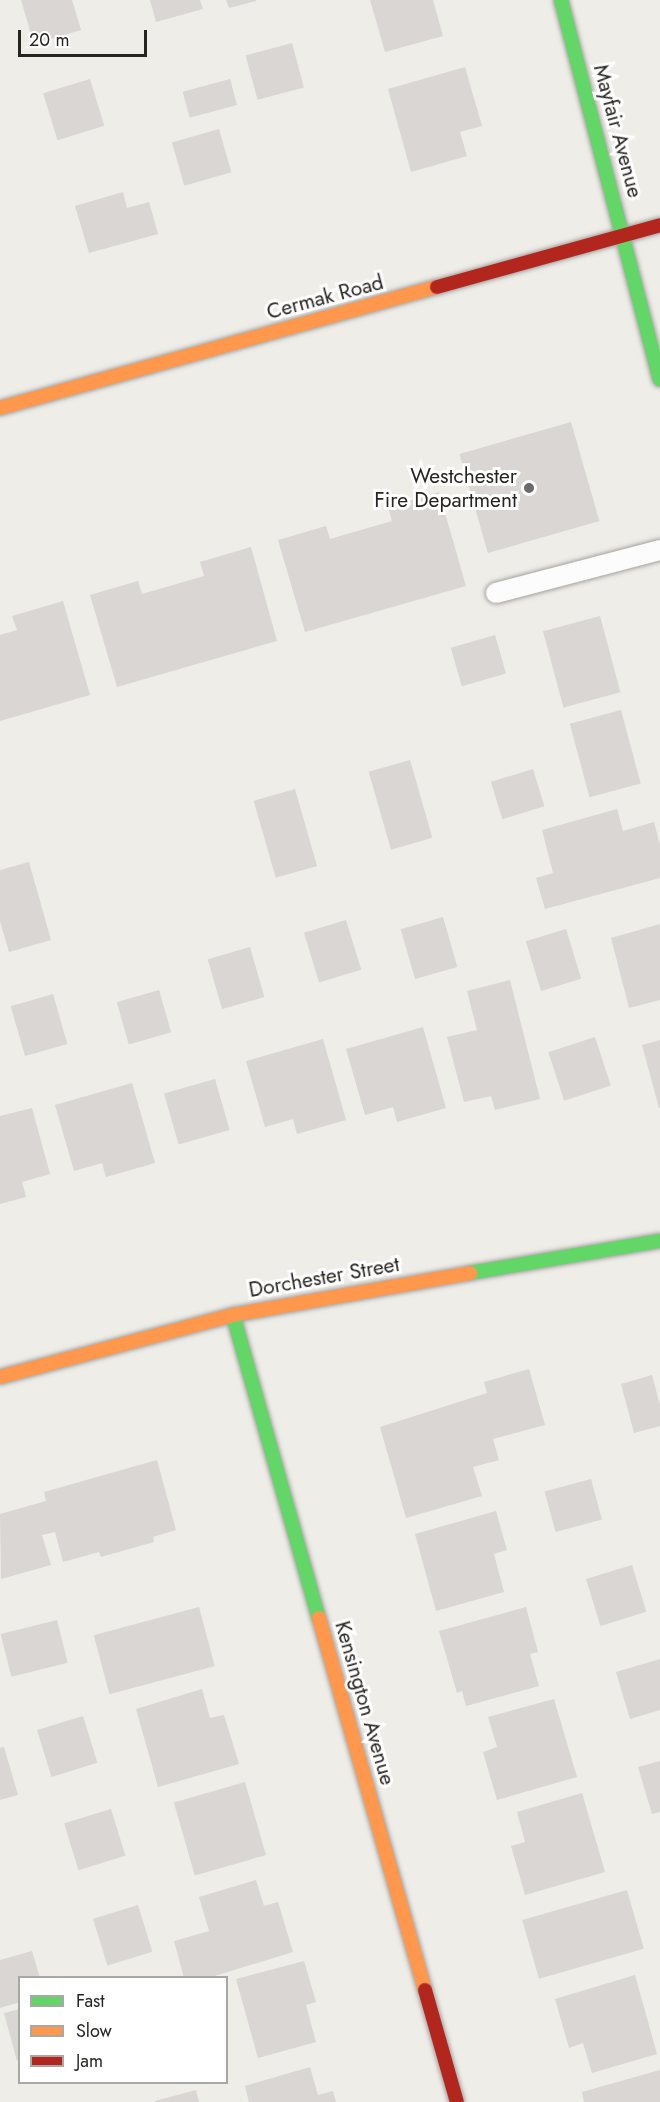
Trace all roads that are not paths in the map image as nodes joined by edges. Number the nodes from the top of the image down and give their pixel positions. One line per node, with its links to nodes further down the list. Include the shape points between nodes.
1 (561, 0): 3 (street, Mayfair Avenue)
2 (660, 225): 3 (street, Cermak Road)
3 (624, 236): 4 (street, Mayfair Avenue); 5 (street, Cermak Road)
4 (660, 379)
5 (0, 408)
6 (660, 550): 7 (lane)
7 (496, 593)
8 (660, 1241): 9 (street, Dorchester Street)
9 (233, 1315): 10 (street, Dorchester Street); 11 (street, Kensington Avenue)
10 (0, 1377)
11 (458, 2102)

